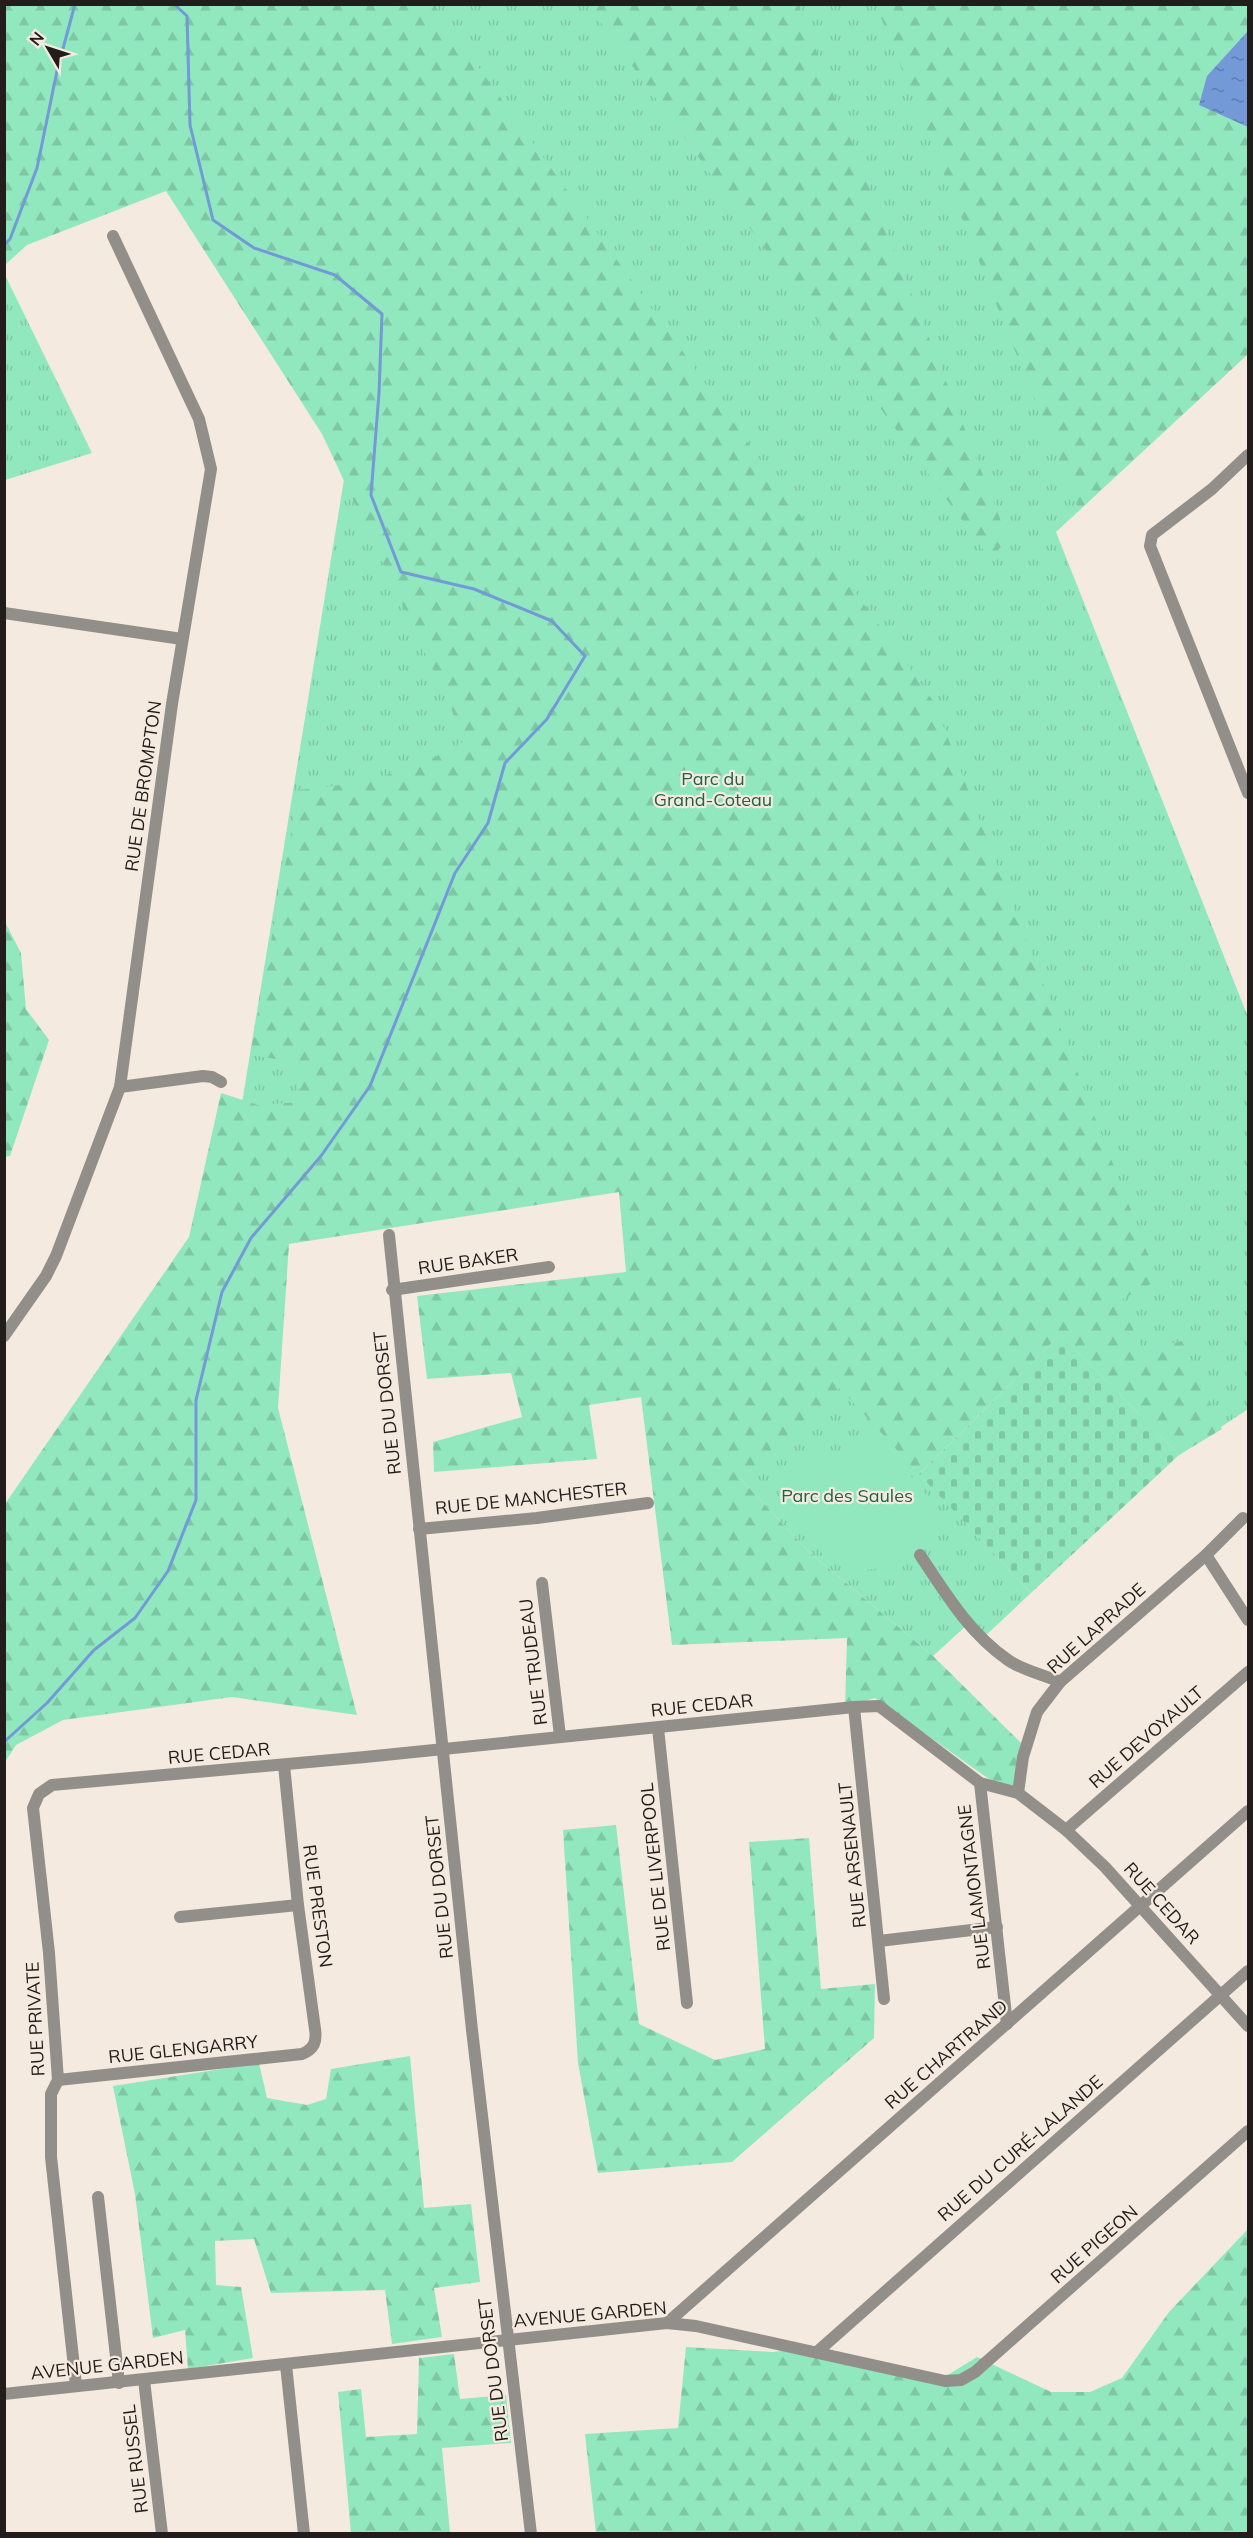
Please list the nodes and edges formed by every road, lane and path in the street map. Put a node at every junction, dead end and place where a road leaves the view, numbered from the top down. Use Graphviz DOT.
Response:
graph roads {
  1 [pos="113,236"];
  2 [pos="1248,455"];
  3 [pos="4,613"];
  4 [pos="182,639"];
  5 [pos="1248,793"];
  6 [pos="221,1083"];
  7 [pos="120,1087"];
  8 [pos="388,1235"];
  9 [pos="549,1267"];
  10 [pos="393,1290"];
  11 [pos="4,1336"];
  12 [pos="648,1503"];
  13 [pos="1243,1518"];
  14 [pos="419,1529"];
  15 [pos="920,1555"];
  16 [pos="1206,1555"];
  17 [pos="542,1583"];
  18 [pos="1248,1620"];
  19 [pos="1248,1672"];
  20 [pos="1060,1682"];
  21 [pos="854,1707"];
  22 [pos="658,1728"];
  23 [pos="560,1736"];
  24 [pos="442,1748"];
  25 [pos="284,1765"];
  26 [pos="980,1783"];
  27 [pos="1017,1792"];
  28 [pos="39,1794"];
  29 [pos="1248,1811"];
  30 [pos="1066,1830"];
  31 [pos="298,1905"];
  32 [pos="1142,1907"];
  33 [pos="180,1917"];
  34 [pos="997,1927"];
  35 [pos="879,1941"];
  36 [pos="1248,1971"];
  37 [pos="1221,1995"];
  38 [pos="884,1999"];
  39 [pos="687,2003"];
  40 [pos="1007,2024"];
  41 [pos="1248,2026"];
  42 [pos="311,2050"];
  43 [pos="58,2080"];
  44 [pos="1248,2131"];
  45 [pos="98,2197"];
  46 [pos="667,2323"];
  47 [pos="507,2340"];
  48 [pos="817,2352"];
  49 [pos="286,2366"];
  50 [pos="144,2380"];
  51 [pos="961,2380"];
  52 [pos="118,2383"];
  53 [pos="76,2385"];
  54 [pos="4,2394"];
  55 [pos="162,2534"];
  56 [pos="304,2534"];
  57 [pos="531,2534"];
  1 -- 4 [label="street, RUE DE BROMPTON"];
  2 -- 5 [label="street"];
  3 -- 4 [label="street"];
  4 -- 7 [label="street, RUE DE BROMPTON"];
  6 -- 7 [label="street"];
  7 -- 11 [label="street, RUE DE BROMPTON"];
  8 -- 10 [label="street, RUE DU DORSET"];
  9 -- 10 [label="street, RUE BAKER"];
  10 -- 14 [label="street, RUE DU DORSET"];
  12 -- 14 [label="street, RUE DE MANCHESTER"];
  13 -- 16 [label="street, RUE LAPRADE"];
  14 -- 24 [label="street, RUE DU DORSET"];
  15 -- 20 [label="street"];
  16 -- 18 [label="street"];
  16 -- 20 [label="street, RUE LAPRADE"];
  17 -- 23 [label="street, RUE TRUDEAU"];
  19 -- 30 [label="street, RUE DEVOYAULT"];
  20 -- 27 [label="street, RUE LAPRADE"];
  21 -- 22 [label="street, RUE CEDAR"];
  21 -- 26 [label="street, RUE CEDAR"];
  21 -- 35 [label="street, RUE ARSENAULT"];
  22 -- 23 [label="street, RUE CEDAR"];
  22 -- 39 [label="street, RUE DE LIVERPOOL"];
  23 -- 24 [label="street, RUE CEDAR"];
  24 -- 25 [label="street, RUE CEDAR"];
  24 -- 47 [label="street, RUE DU DORSET"];
  25 -- 28 [label="street, RUE CEDAR"];
  25 -- 31 [label="street, RUE PRESTON"];
  26 -- 27 [label="street, RUE CEDAR"];
  26 -- 34 [label="street, RUE LAMONTAGNE"];
  27 -- 30 [label="street, RUE CEDAR"];
  28 -- 43 [label="street, RUE PRIVATE"];
  29 -- 32 [label="street, RUE CHARTRAND"];
  30 -- 32 [label="street, RUE CEDAR"];
  31 -- 33 [label="street"];
  31 -- 42 [label="street, RUE PRESTON"];
  32 -- 37 [label="street, RUE CEDAR"];
  32 -- 40 [label="street, RUE CHARTRAND"];
  34 -- 35 [label="street"];
  34 -- 40 [label="street, RUE LAMONTAGNE"];
  35 -- 38 [label="street, RUE ARSENAULT"];
  36 -- 37 [label="street, RUE DU CURÉ-LALANDE"];
  37 -- 41 [label="street, RUE CEDAR"];
  37 -- 48 [label="street, RUE DU CURÉ-LALANDE"];
  40 -- 46 [label="street, RUE CHARTRAND"];
  42 -- 43 [label="street, RUE GLENGARRY"];
  43 -- 53 [label="street, RUE PRIVATE"];
  44 -- 51 [label="street, RUE PIGEON"];
  45 -- 52 [label="street"];
  46 -- 47 [label="street, AVENUE GARDEN"];
  46 -- 48 [label="street, AVENUE GARDEN"];
  47 -- 49 [label="street, AVENUE GARDEN"];
  47 -- 57 [label="street, RUE DU DORSET"];
  48 -- 51 [label="street, AVENUE GARDEN"];
  49 -- 50 [label="street, AVENUE GARDEN"];
  49 -- 56 [label="street"];
  50 -- 52 [label="street, AVENUE GARDEN"];
  50 -- 55 [label="street, RUE RUSSEL"];
  52 -- 53 [label="street, AVENUE GARDEN"];
  53 -- 54 [label="street, AVENUE GARDEN"];
}
